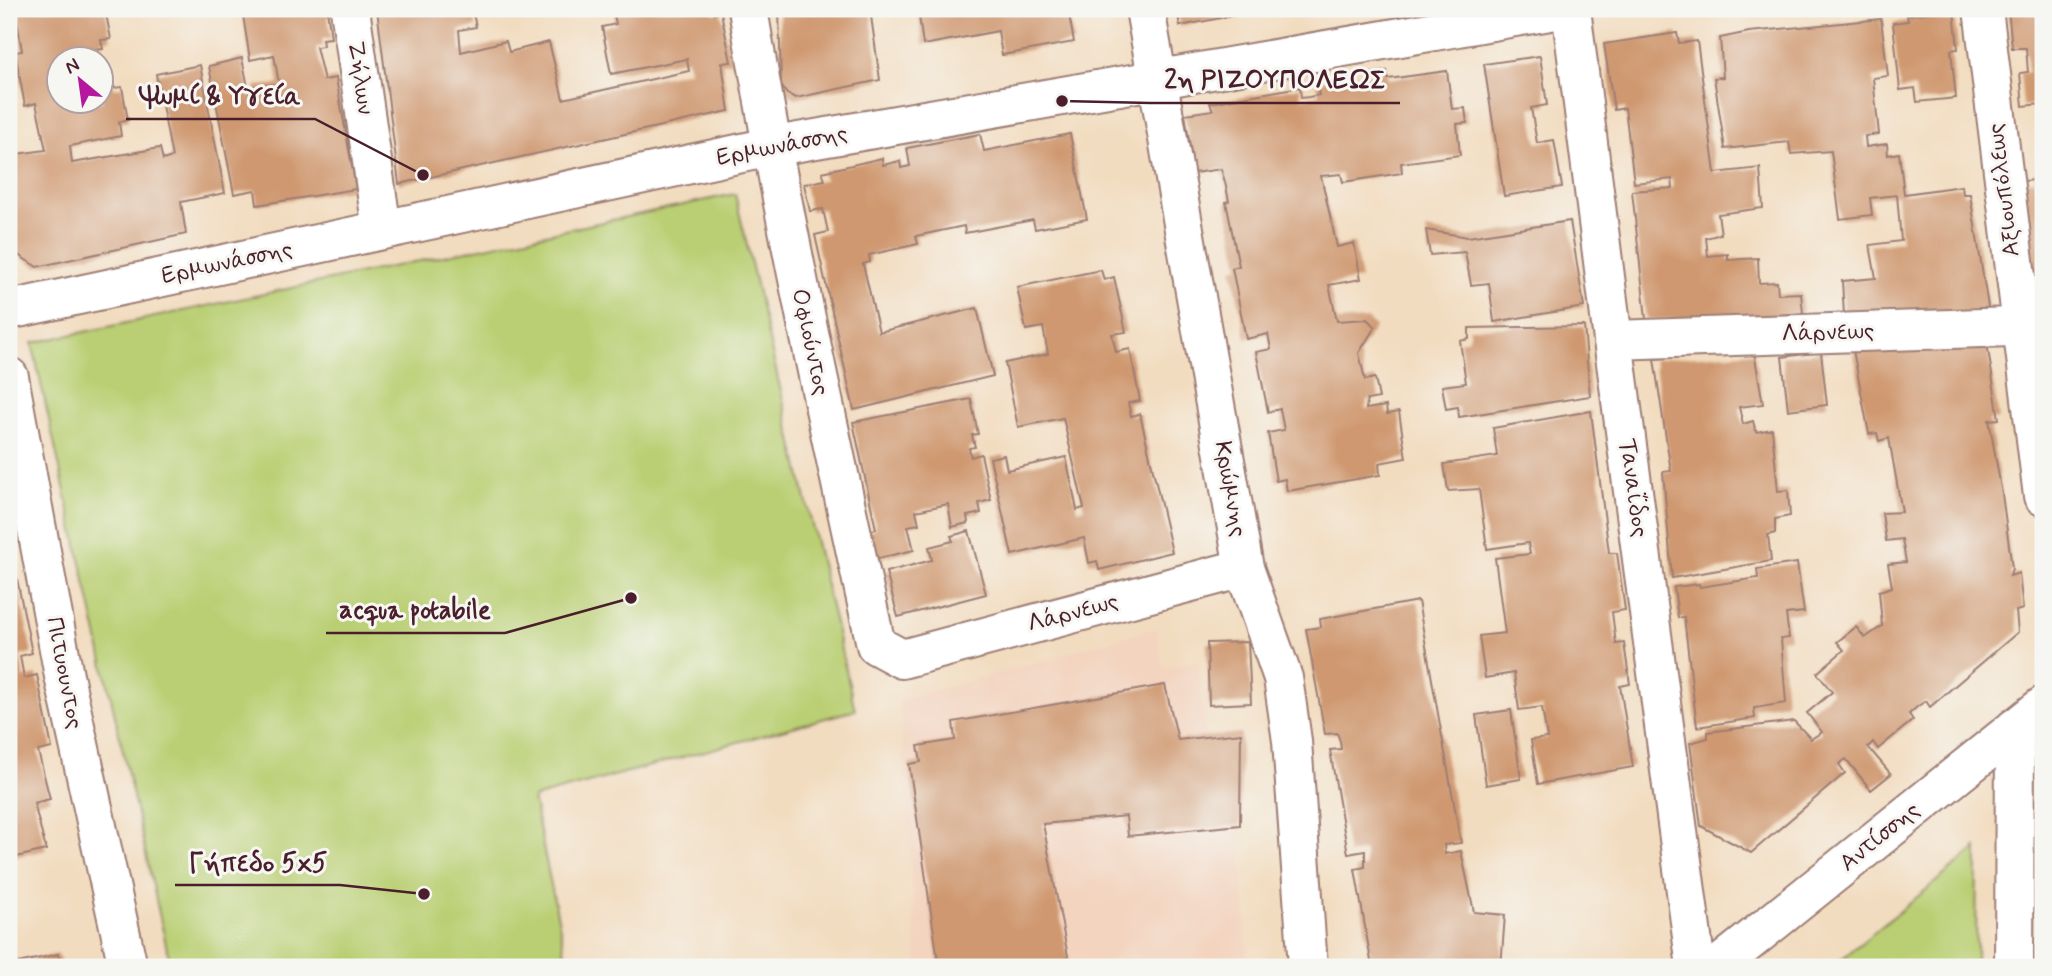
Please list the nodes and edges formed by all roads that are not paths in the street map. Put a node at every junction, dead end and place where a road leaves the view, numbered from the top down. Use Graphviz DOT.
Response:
graph roads {
  1 [pos="350,9"];
  2 [pos="748,9"];
  3 [pos="1145,9"];
  4 [pos="1561,9"];
  5 [pos="1572,9"];
  6 [pos="1983,9"];
  7 [pos="1158,79"];
  8 [pos="770,147"];
  9 [pos="382,230"];
  10 [pos="9,310"];
  11 [pos="2032,327"];
  12 [pos="1613,340"];
  13 [pos="9,377"];
  14 [pos="2043,496"];
  15 [pos="1244,568"];
  16 [pos="902,659"];
  17 [pos="2029,717"];
  18 [pos="128,967"];
  19 [pos="1308,967"];
  20 [pos="1696,967"];
  21 [pos="1717,967"];
  22 [pos="2014,967"];
  1 -- 9 [label="street, Ζήλων"];
  2 -- 8 [label="street, Οφιούντος"];
  3 -- 7 [label="street, Κρώμνης"];
  4 -- 7 [label="street, Ερμωνάσσης"];
  5 -- 12 [label="street, Ταναΐδος"];
  6 -- 11 [label="street, Αξιουπόλεως"];
  7 -- 8 [label="street, Ερμωνάσσης"];
  7 -- 15 [label="street, Κρώμνης"];
  8 -- 9 [label="street, Ερμωνάσσης"];
  8 -- 16 [label="street, Οφιούντος"];
  9 -- 10 [label="street, Ερμωνάσσης"];
  11 -- 12 [label="street, Λάρνεως"];
  11 -- 14 [label="street, Αξιουπόλεως"];
  12 -- 20 [label="street, Ταναΐδος"];
  13 -- 18 [label="street, Πιτυουντος"];
  15 -- 16 [label="street, Λάρνεως"];
  15 -- 19 [label="street, Κρώμνης"];
  17 -- 21 [label="street, Αντίσσης"];
  17 -- 22 [label="street"];
}
